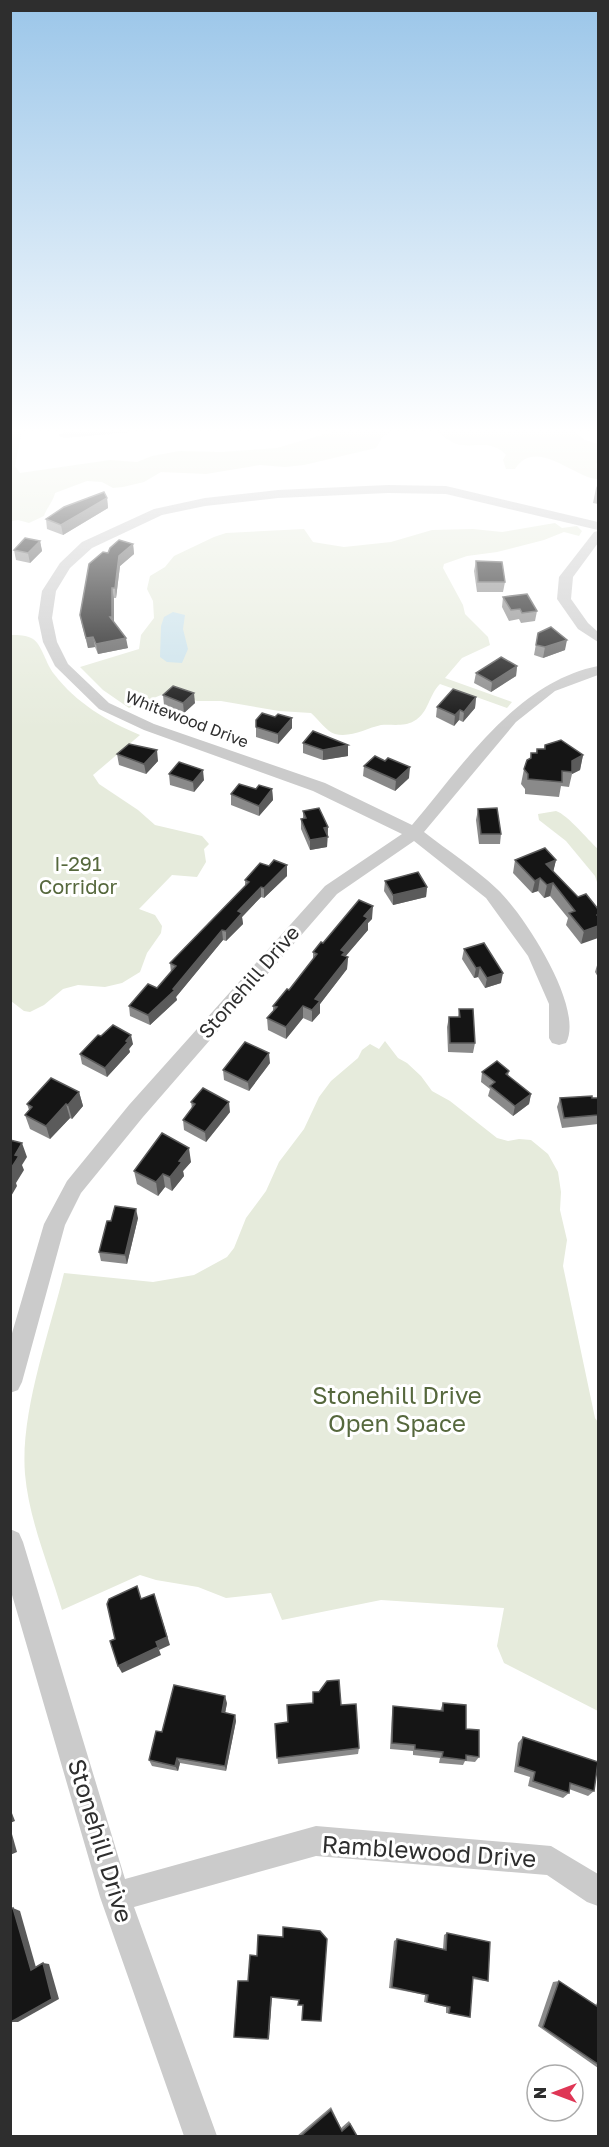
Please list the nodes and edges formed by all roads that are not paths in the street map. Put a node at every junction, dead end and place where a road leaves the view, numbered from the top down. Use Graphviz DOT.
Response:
graph roads {
  1 [pos="118,529"];
  2 [pos="598,535"];
  3 [pos="598,638"];
  4 [pos="598,670"];
  5 [pos="414,832"];
  6 [pos="559,1038"];
  7 [pos="10,1382"];
  8 [pos="10,1542"];
  9 [pos="598,1891"];
  10 [pos="115,1897"];
  11 [pos="200,2136"];
  1 -- 5 [label="street, Whitewood Drive"];
  2 -- 3 [label="street"];
  4 -- 5 [label="street, Stonehill Drive"];
  5 -- 6 [label="street, Whitewood Drive"];
  5 -- 7 [label="street, Stonehill Drive"];
  8 -- 10 [label="street, Stonehill Drive"];
  9 -- 10 [label="street, Ramblewood Drive"];
  10 -- 11 [label="street, Stonehill Drive"];
}
